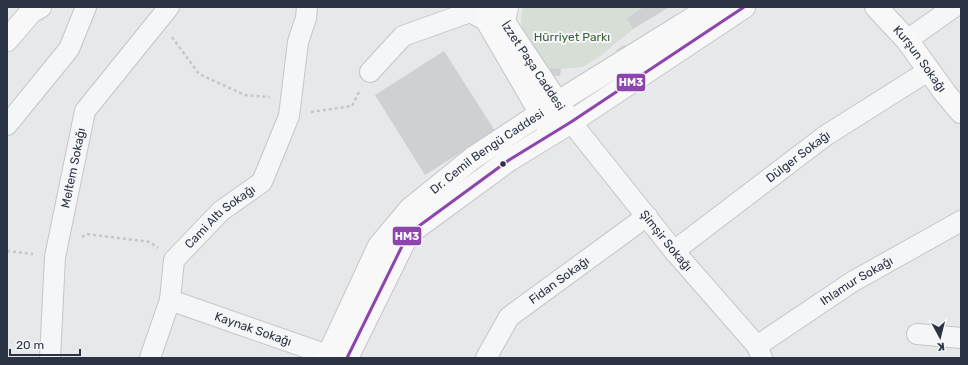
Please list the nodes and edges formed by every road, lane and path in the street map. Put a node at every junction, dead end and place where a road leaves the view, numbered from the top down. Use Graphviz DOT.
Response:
graph roads {
  1 [pos="86,7"];
  2 [pos="307,7"];
  3 [pos="711,7"];
  4 [pos="744,7"];
  5 [pos="876,7"];
  6 [pos="954,7"];
  7 [pos="33,9"];
  8 [pos="164,13"];
  9 [pos="497,14"];
  10 [pos="7,40"];
  11 [pos="907,40"];
  12 [pos="928,71"];
  13 [pos="370,72"];
  14 [pos="558,102"];
  15 [pos="291,108"];
  16 [pos="961,112"];
  17 [pos="540,114"];
  18 [pos="571,122"];
  19 [pos="7,125"];
  20 [pos="552,134"];
  21 [pos="647,216"];
  22 [pos="961,222"];
  23 [pos="7,251"];
  24 [pos="674,251"];
  25 [pos="55,257"];
  26 [pos="174,260"];
  27 [pos="170,300"];
  28 [pos="917,334"];
  29 [pos="961,338"];
  30 [pos="760,352"];
  31 [pos="335,357"];
  32 [pos="50,358"];
  33 [pos="150,358"];
  34 [pos="486,358"];
  1 -- 19 [label="street"];
  2 -- 15 [label="street, Cami Altı Sokağı"];
  3 -- 14 [label="street, Dr. Cemil Bengü Caddesi"];
  4 -- 18 [label="street, Dr. Cemil Bengü Caddesi"];
  5 -- 11 [label="street, Kurşun Sokağı"];
  6 -- 11 [label="street"];
  7 -- 10 [label="street"];
  8 -- 15 [label="path"];
  8 -- 25 [label="street, Meltem Sokağı"];
  9 -- 13 [label="street, İzzet Paşa Caddesi"];
  9 -- 14 [label="street, İzzet Paşa Caddesi"];
  9 -- 17 [label="street, İzzet Paşa Caddesi"];
  11 -- 12 [label="street, Kurşun Sokağı"];
  12 -- 16 [label="street, Kurşun Sokağı"];
  12 -- 24 [label="street, Dülger Sokağı"];
  13 -- 15 [label="path"];
  14 -- 17 [label="street, Dr. Cemil Bengü Caddesi"];
  14 -- 18 [label="street, İzzet Paşa Caddesi"];
  15 -- 26 [label="street, Cami Altı Sokağı"];
  17 -- 20 [label="street, İzzet Paşa Caddesi"];
  17 -- 31 [label="street, Dr. Cemil Bengü Caddesi"];
  18 -- 20 [label="street, Dr. Cemil Bengü Caddesi"];
  18 -- 21 [label="street, Şimşir Sokağı"];
  20 -- 31 [label="street, Dr. Cemil Bengü Caddesi"];
  21 -- 24 [label="street, Şimşir Sokağı"];
  21 -- 34 [label="street, Fidan Sokağı"];
  22 -- 30 [label="street, Ihlamur Sokağı"];
  23 -- 25 [label="path"];
  24 -- 30 [label="street, Şimşir Sokağı"];
  25 -- 26 [label="path"];
  25 -- 32 [label="street, Meltem Sokağı"];
  26 -- 27 [label="street, Cami Altı Sokağı"];
  27 -- 31 [label="street, Kaynak Sokağı"];
  27 -- 33 [label="street, Cami Altı Sokağı"];
  28 -- 29 [label="street"];
}
